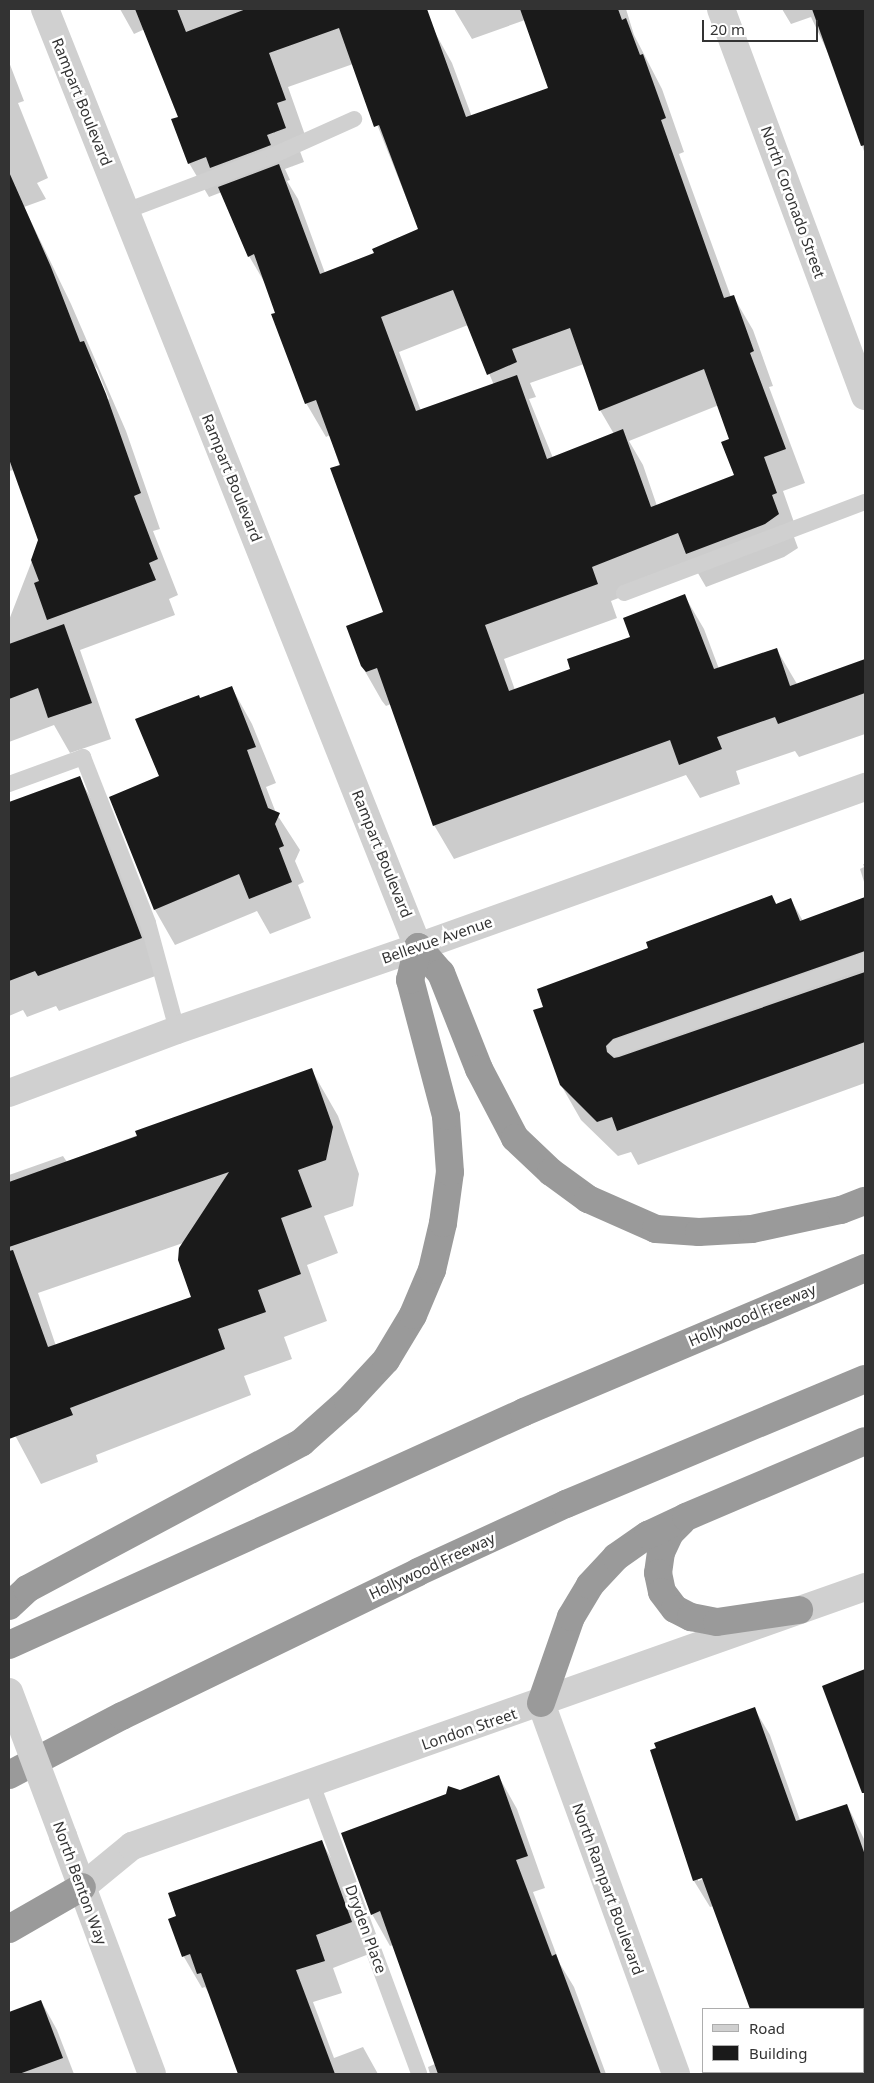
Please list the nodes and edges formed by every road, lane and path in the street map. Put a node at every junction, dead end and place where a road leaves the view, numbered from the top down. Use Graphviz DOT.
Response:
graph roads {
  1 [pos="45,9"];
  2 [pos="721,9"];
  3 [pos="354,119"];
  4 [pos="126,211"];
  5 [pos="865,396"];
  6 [pos="865,502"];
  7 [pos="624,592"];
  8 [pos="9,784"];
  9 [pos="865,787"];
  10 [pos="418,948"];
  11 [pos="865,962"];
  12 [pos="177,1030"];
  13 [pos="616,1048"];
  14 [pos="9,1092"];
  15 [pos="865,1201"];
  16 [pos="865,1268"];
  17 [pos="865,1379"];
  18 [pos="865,1441"];
  19 [pos="686,1517"];
  20 [pos="865,1587"];
  21 [pos="9,1606"];
  22 [pos="799,1610"];
  23 [pos="9,1645"];
  24 [pos="9,1692"];
  25 [pos="541,1703"];
  26 [pos="9,1775"];
  27 [pos="312,1784"];
  28 [pos="82,1887"];
  29 [pos="9,1929"];
  30 [pos="152,2074"];
  31 [pos="419,2074"];
  32 [pos="676,2074"];
  1 -- 4 [label="street, Rampart Boulevard"];
  2 -- 5 [label="street, North Coronado Street"];
  3 -- 4 [label="lane"];
  4 -- 10 [label="street, Rampart Boulevard"];
  6 -- 7 [label="lane"];
  8 -- 12 [label="lane"];
  9 -- 10 [label="street, Bellevue Avenue"];
  10 -- 12 [label="street, Bellevue Avenue"];
  10 -- 15 [label="highway"];
  10 -- 21 [label="highway"];
  11 -- 13 [label="lane"];
  12 -- 14 [label="street, Bellevue Avenue"];
  16 -- 23 [label="highway, Hollywood Freeway"];
  17 -- 26 [label="highway, Hollywood Freeway"];
  18 -- 19 [label="highway"];
  19 -- 22 [label="highway"];
  19 -- 25 [label="highway"];
  20 -- 22 [label="street, London Street"];
  22 -- 25 [label="street, London Street"];
  24 -- 28 [label="street, North Benton Way, bridge"];
  25 -- 27 [label="street, London Street"];
  25 -- 32 [label="street, North Rampart Boulevard"];
  27 -- 28 [label="street, London Street"];
  27 -- 31 [label="lane, Dryden Place"];
  28 -- 29 [label="highway"];
  28 -- 30 [label="street, North Benton Way"];
}
